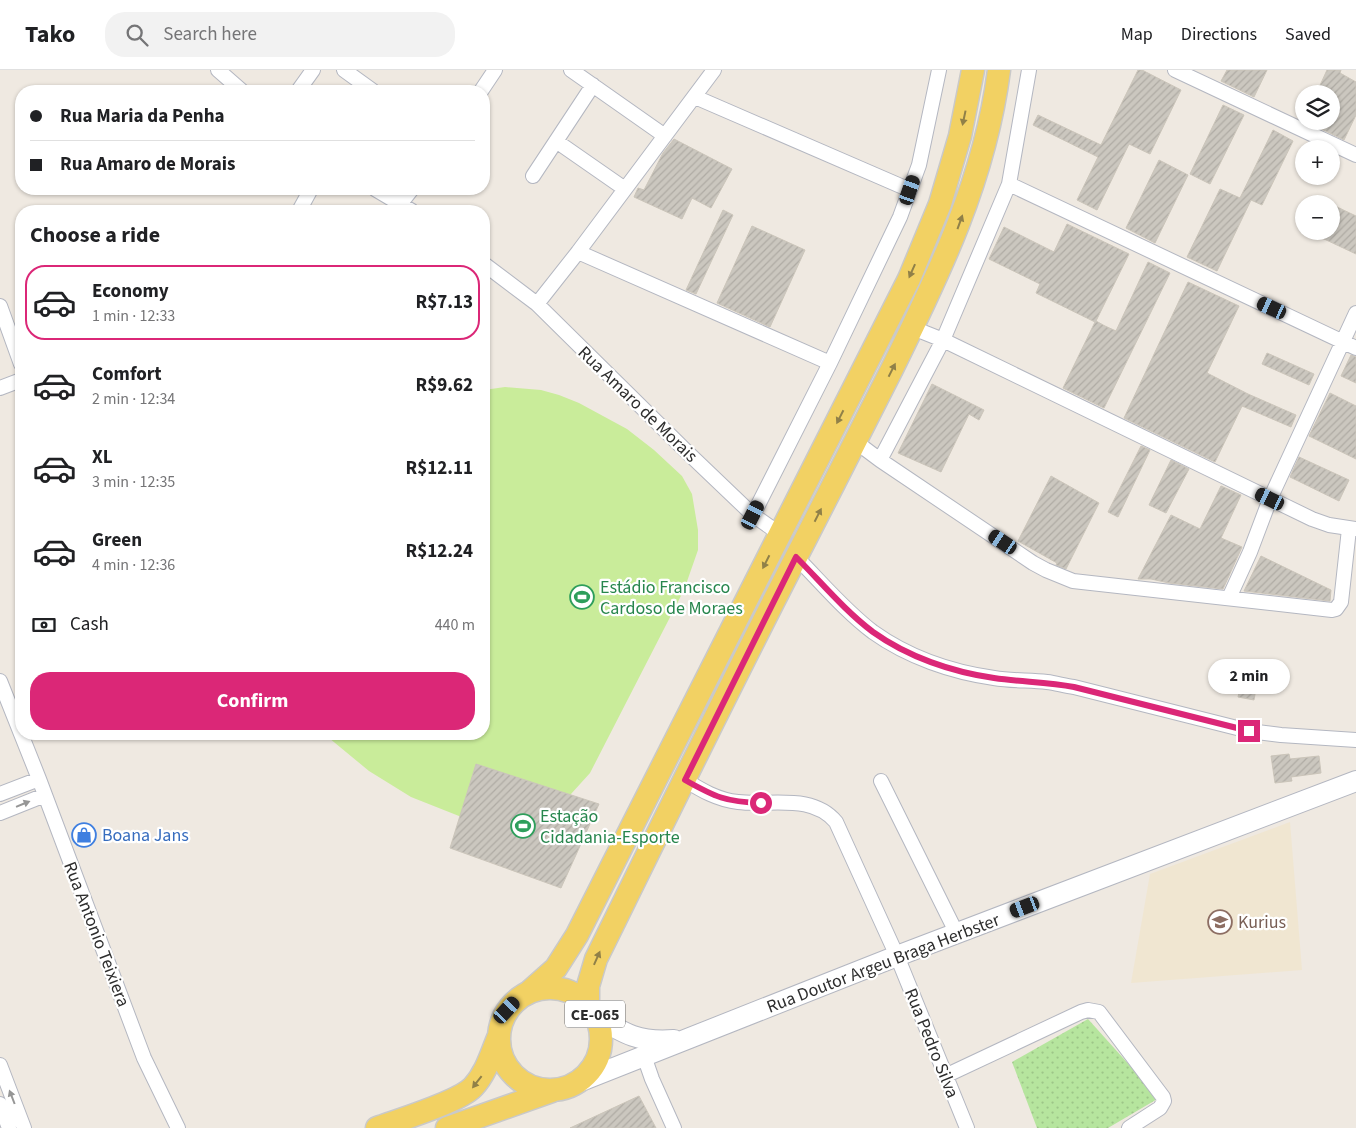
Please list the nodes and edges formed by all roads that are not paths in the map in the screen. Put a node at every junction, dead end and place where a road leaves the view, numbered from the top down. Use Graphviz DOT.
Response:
graph roads {
  1 [pos="218,70"];
  2 [pos="312,70"];
  3 [pos="344,70"];
  4 [pos="571,70"];
  5 [pos="714,70"];
  6 [pos="939,70"];
  7 [pos="973,70"];
  8 [pos="999,70"];
  9 [pos="1029,70"];
  10 [pos="1174,70"];
  11 [pos="491,71"];
  12 [pos="235,85"];
  13 [pos="302,85"];
  14 [pos="365,85"];
  15 [pos="483,85"];
  16 [pos="593,85"];
  17 [pos="695,97"];
  18 [pos="666,136"];
  19 [pos="556,142"];
  20 [pos="1356,154"];
  21 [pos="533,176"];
  22 [pos="1009,184"];
  23 [pos="625,189"];
  24 [pos="910,190"];
  25 [pos="385,195"];
  26 [pos="403,205"];
  27 [pos="578,252"];
  28 [pos="490,268"];
  29 [pos="498,274"];
  30 [pos="490,276"];
  31 [pos="537,304"];
  32 [pos="0,306"];
  33 [pos="1356,313"];
  34 [pos="913,328"];
  35 [pos="943,340"];
  36 [pos="1342,341"];
  37 [pos="15,347"];
  38 [pos="1356,348"];
  39 [pos="830,363"];
  40 [pos="15,382"];
  41 [pos="0,388"];
  42 [pos="856,442"];
  43 [pos="880,460"];
  44 [pos="1270,499"];
  45 [pos="753,515"];
  46 [pos="1353,529"];
  47 [pos="780,534"];
  48 [pos="796,557"];
  49 [pos="1229,598"];
  50 [pos="0,681"];
  51 [pos="15,718"];
  52 [pos="24,740"];
  53 [pos="1356,740"];
  54 [pos="39,778"];
  55 [pos="685,780"];
  56 [pos="881,781"];
  57 [pos="1356,781"];
  58 [pos="0,794"];
  59 [pos="45,795"];
  60 [pos="0,813"];
  61 [pos="957,934"];
  62 [pos="897,956"];
  63 [pos="529,992"];
  64 [pos="592,1011"];
  65 [pos="498,1038"];
  66 [pos="691,1039"];
  67 [pos="644,1056"];
  68 [pos="0,1065"];
  69 [pos="945,1076"];
  70 [pos="581,1081"];
  71 [pos="553,1091"];
  72 [pos="0,1104"];
  73 [pos="9,1128"];
  74 [pos="24,1128"];
  75 [pos="178,1128"];
  76 [pos="377,1128"];
  77 [pos="447,1128"];
  78 [pos="674,1128"];
  79 [pos="967,1128"];
  80 [pos="1129,1128"];
  1 -- 12 [label="street"];
  2 -- 13 [label="street"];
  3 -- 14 [label="street"];
  4 -- 16 [label="street"];
  5 -- 17 [label="street"];
  6 -- 24 [label="street"];
  7 -- 47 [label="main road, one-way"];
  34 -- 8 [label="main road, CE-065, one-way"];
  9 -- 22 [label="street"];
  10 -- 20 [label="street"];
  11 -- 15 [label="street"];
  16 -- 18 [label="street"];
  16 -- 19 [label="street"];
  17 -- 18 [label="street"];
  17 -- 24 [label="street"];
  18 -- 23 [label="street"];
  19 -- 21 [label="street"];
  19 -- 23 [label="street"];
  22 -- 35 [label="street"];
  22 -- 36 [label="street"];
  23 -- 27 [label="street"];
  24 -- 39 [label="street"];
  25 -- 26 [label="street"];
  27 -- 31 [label="street"];
  27 -- 39 [label="street"];
  28 -- 29 [label="street, Rua Amaro de Morais"];
  29 -- 30 [label="street"];
  29 -- 31 [label="street, Rua Amaro de Morais"];
  31 -- 45 [label="street, Rua Amaro de Morais"];
  32 -- 37 [label="street"];
  33 -- 36 [label="street"];
  34 -- 35 [label="street"];
  42 -- 34 [label="main road, CE-065, one-way"];
  35 -- 43 [label="street"];
  35 -- 44 [label="street"];
  36 -- 38 [label="street"];
  36 -- 44 [label="street"];
  39 -- 45 [label="street"];
  40 -- 41 [label="street"];
  42 -- 43 [label="street"];
  48 -- 42 [label="main road, CE-065, one-way"];
  43 -- 49 [label="street"];
  44 -- 46 [label="street"];
  44 -- 49 [label="street"];
  45 -- 47 [label="street, Rua Amaro de Morais"];
  46 -- 49 [label="street"];
  47 -- 63 [label="main road, one-way"];
  48 -- 53 [label="street"];
  48 -- 55 [label="main road, CE-065"];
  50 -- 51 [label="street, Rua Antonio Teixiera"];
  52 -- 54 [label="street, Rua Antonio Teixiera"];
  54 -- 58 [label="street"];
  54 -- 59 [label="street, Rua Antonio Teixiera"];
  55 -- 62 [label="street, Rua Pedro Silva"];
  64 -- 55 [label="main road, CE-065, one-way"];
  56 -- 61 [label="street"];
  57 -- 61 [label="street, Rua Doutor Argeu Braga Herbster"];
  60 -- 59 [label="street, one-way"];
  59 -- 75 [label="street, Rua Antonio Teixiera"];
  61 -- 62 [label="street, Rua Doutor Argeu Braga Herbster"];
  62 -- 66 [label="street, Rua Doutor Argeu Braga Herbster"];
  62 -- 69 [label="street, Rua Pedro Silva"];
  63 -- 64 [label="main road, CE-065"];
  63 -- 65 [label="main road"];
  64 -- 66 [label="street, Rua Doutor Argeu Braga Herbster"];
  64 -- 70 [label="main road, CE-065"];
  65 -- 71 [label="main road"];
  65 -- 76 [label="main road, one-way"];
  66 -- 67 [label="street, Rua Doutor Argeu Braga Herbster"];
  67 -- 70 [label="street, Rua Doutor Argeu Braga Herbster"];
  67 -- 78 [label="street"];
  74 -- 68 [label="street, one-way"];
  69 -- 79 [label="street, Rua Pedro Silva"];
  69 -- 80 [label="street"];
  70 -- 71 [label="main road, CE-065"];
  71 -- 77 [label="main road, CE-065"];
  72 -- 73 [label="street"];
}
